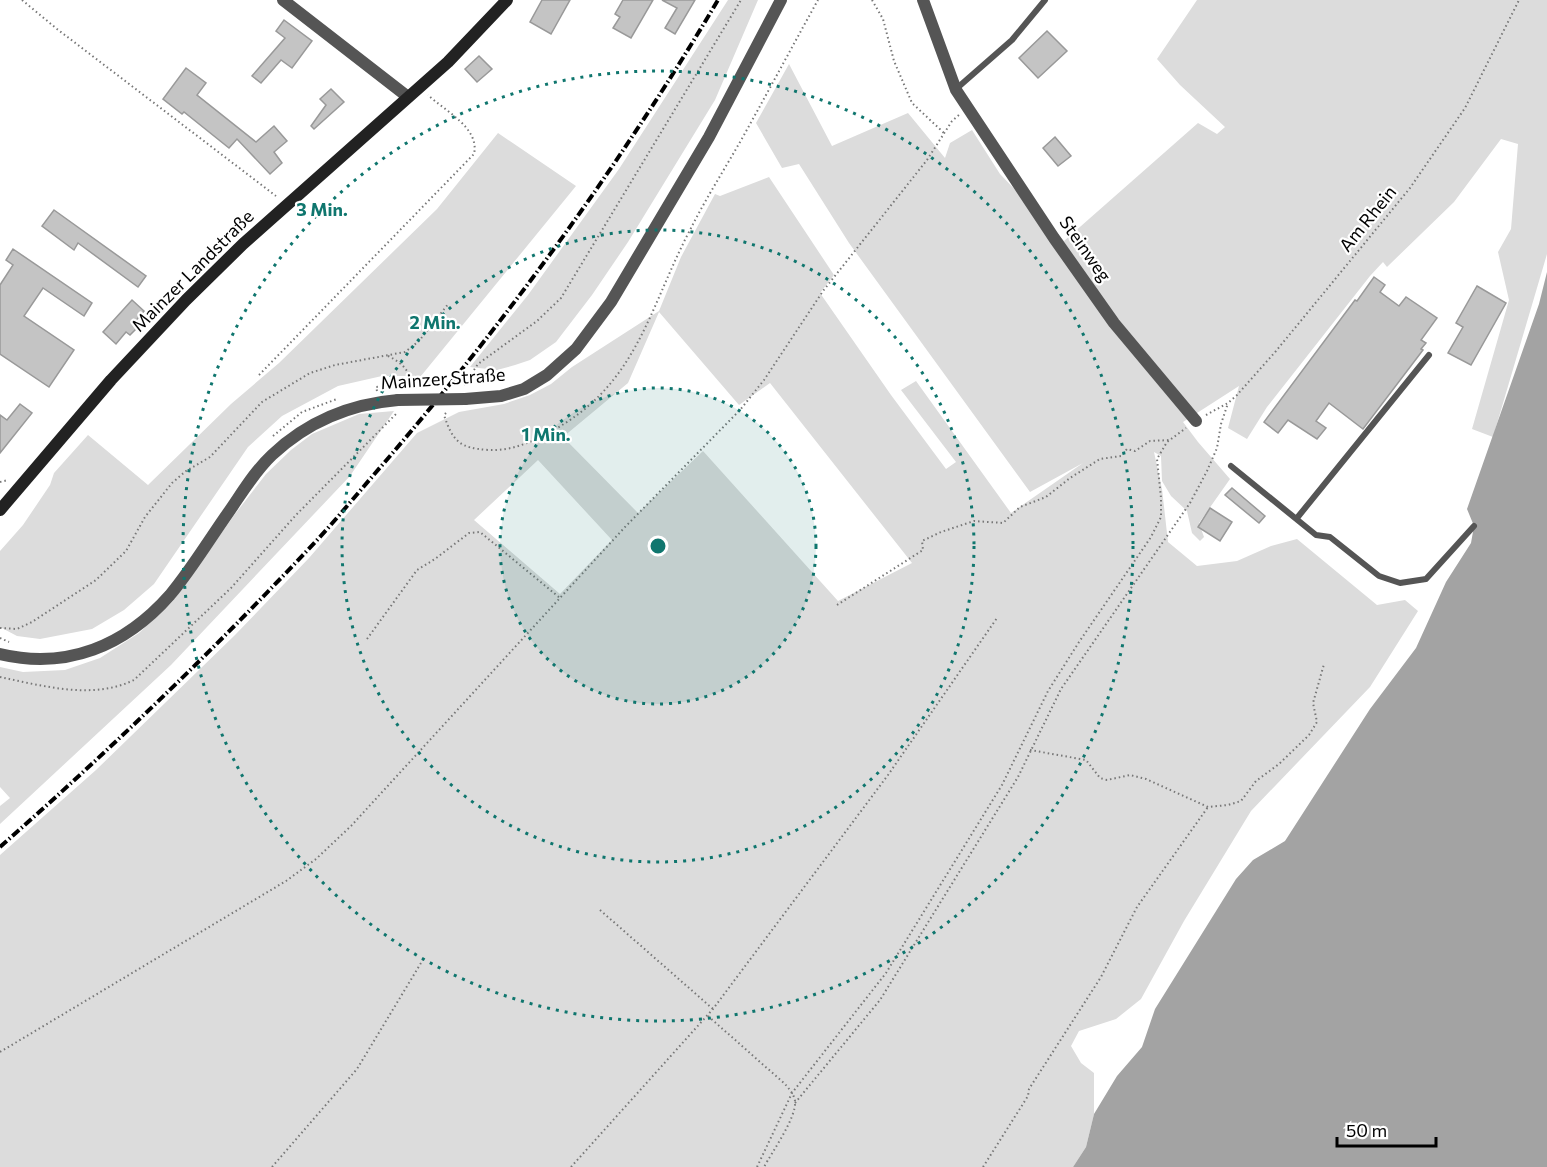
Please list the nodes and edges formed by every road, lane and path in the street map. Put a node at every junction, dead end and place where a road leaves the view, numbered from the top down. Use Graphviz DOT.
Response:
graph roads {
  1 [pos="22,0"];
  2 [pos="283,0"];
  3 [pos="507,0"];
  4 [pos="741,0"];
  5 [pos="781,0"];
  6 [pos="818,0"];
  7 [pos="872,0"];
  8 [pos="923,0"];
  9 [pos="1045,0"];
  10 [pos="1519,0"];
  11 [pos="420,87"];
  12 [pos="956,90"];
  13 [pos="408,97"];
  14 [pos="968,108"];
  15 [pos="944,133"];
  16 [pos="276,196"];
  17 [pos="449,303"];
  18 [pos="1429,355"];
  19 [pos="388,356"];
  20 [pos="259,375"];
  21 [pos="411,384"];
  22 [pos="376,387"];
  23 [pos="377,391"];
  24 [pos="463,394"];
  25 [pos="400,397"];
  26 [pos="338,399"];
  27 [pos="1228,403"];
  28 [pos="450,406"];
  29 [pos="1196,421"];
  30 [pos="270,438"];
  31 [pos="1170,440"];
  32 [pos="1231,466"];
  33 [pos="0,510"];
  34 [pos="1297,518"];
  35 [pos="1474,526"];
  36 [pos="560,598"];
  37 [pos="837,605"];
  38 [pos="997,618"];
  39 [pos="0,628"];
  40 [pos="0,638"];
  41 [pos="367,639"];
  42 [pos="10,642"];
  43 [pos="0,654"];
  44 [pos="1324,664"];
  45 [pos="0,677"];
  46 [pos="1030,750"];
  47 [pos="1208,807"];
  48 [pos="600,910"];
  49 [pos="424,958"];
  50 [pos="713,1009"];
  51 [pos="708,1016"];
  52 [pos="0,1052"];
  53 [pos="792,1093"];
  54 [pos="795,1103"];
  55 [pos="272,1167"];
  56 [pos="571,1167"];
  57 [pos="757,1167"];
  58 [pos="764,1167"];
  59 [pos="983,1167"];
  1 -- 16 [label="path"];
  2 -- 13 [label="street"];
  3 -- 11 [label="main road, Mainzer Landstraße"];
  4 -- 24 [label="path"];
  5 -- 24 [label="street, Mainzer Straße"];
  6 -- 28 [label="path"];
  7 -- 15 [label="path"];
  8 -- 12 [label="street, Steinweg"];
  9 -- 12 [label="lane"];
  10 -- 27 [label="path, Am Rhein"];
  11 -- 13 [label="main road, Mainzer Landstraße"];
  11 -- 20 [label="path"];
  12 -- 14 [label="street, Steinweg"];
  13 -- 33 [label="main road, Mainzer Landstraße"];
  14 -- 15 [label="path"];
  14 -- 29 [label="street, Steinweg"];
  15 -- 36 [label="path"];
  17 -- 19 [label="path"];
  18 -- 34 [label="lane"];
  19 -- 21 [label="path"];
  19 -- 39 [label="path"];
  21 -- 22 [label="path"];
  21 -- 25 [label="path"];
  23 -- 25 [label="path"];
  24 -- 25 [label="street, Mainzer Straße, bridge"];
  25 -- 43 [label="street, Mainzer Straße"];
  25 -- 45 [label="path"];
  26 -- 30 [label="path"];
  27 -- 29 [label="path, Am Rhein"];
  27 -- 46 [label="path"];
  29 -- 31 [label="path, Am Rhein"];
  31 -- 37 [label="path"];
  31 -- 53 [label="path"];
  32 -- 34 [label="lane"];
  34 -- 35 [label="lane"];
  36 -- 41 [label="path"];
  36 -- 52 [label="path"];
  38 -- 50 [label="path"];
  40 -- 42 [label="path"];
  44 -- 47 [label="path"];
  46 -- 47 [label="path"];
  46 -- 54 [label="path"];
  47 -- 59 [label="path"];
  48 -- 50 [label="path"];
  49 -- 55 [label="path"];
  50 -- 51 [label="path"];
  51 -- 53 [label="path"];
  51 -- 56 [label="path"];
  53 -- 54 [label="path"];
  53 -- 57 [label="path"];
  54 -- 58 [label="path"];
}
